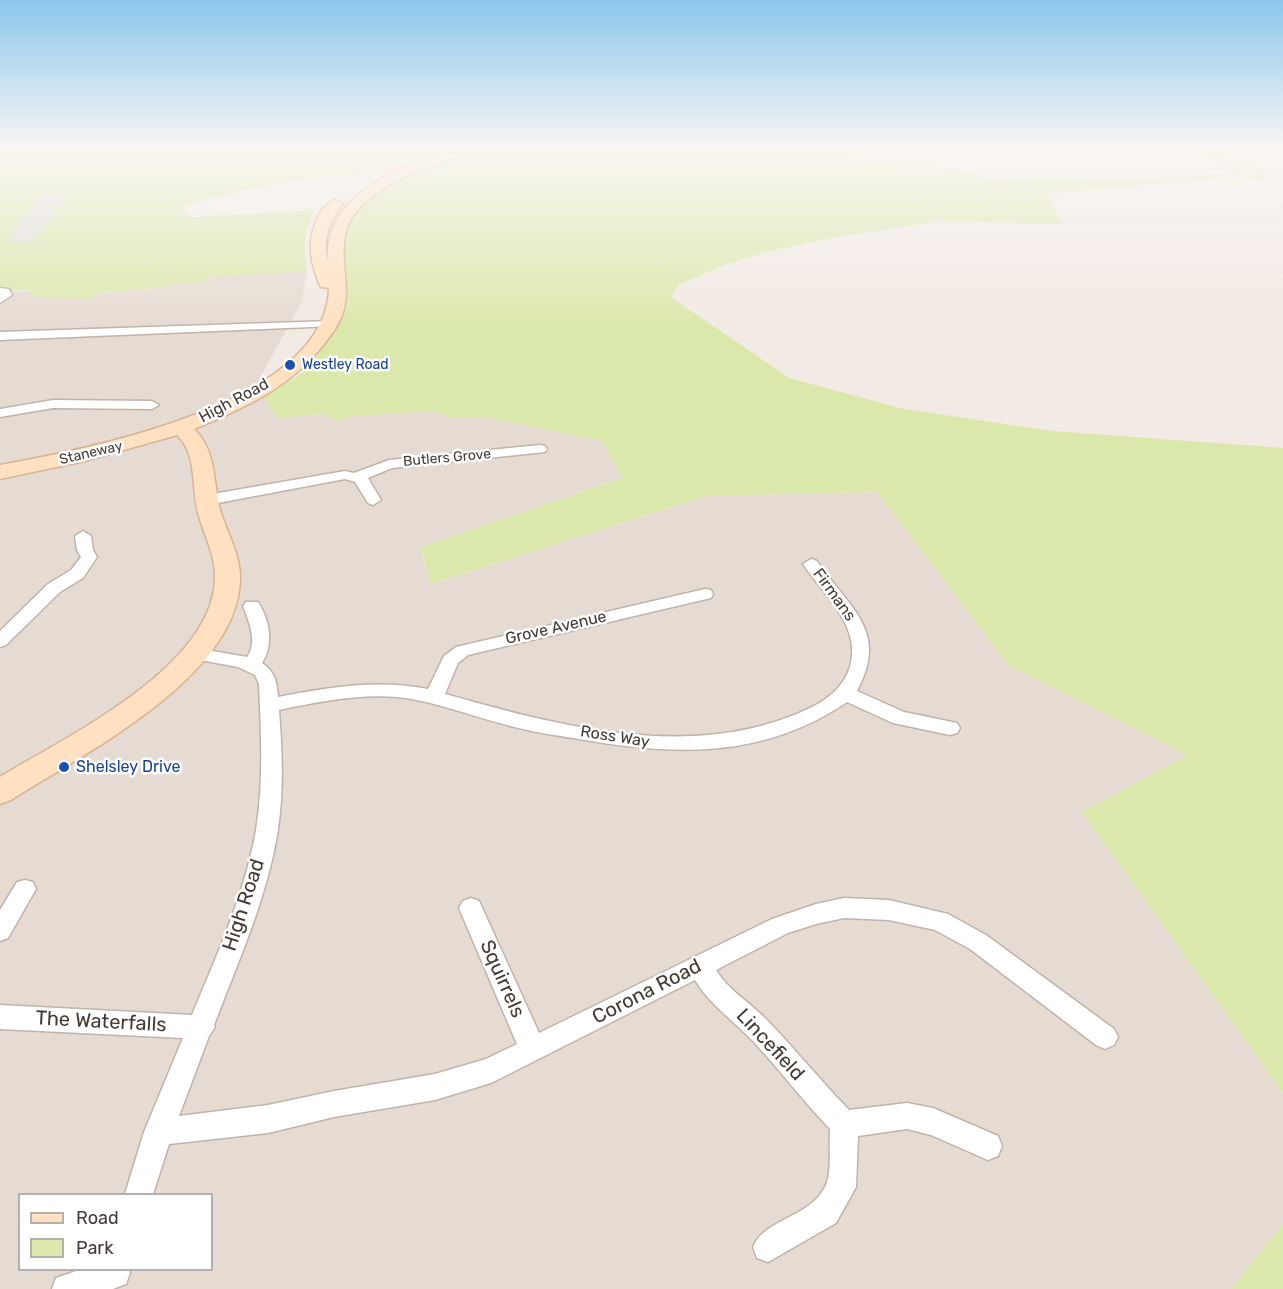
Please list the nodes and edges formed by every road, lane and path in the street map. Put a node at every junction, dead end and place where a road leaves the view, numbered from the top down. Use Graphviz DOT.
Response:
graph roads {
  1 [pos="352,208"];
  2 [pos="0,291"];
  3 [pos="0,300"];
  4 [pos="331,324"];
  5 [pos="0,336"];
  6 [pos="152,405"];
  7 [pos="0,413"];
  8 [pos="181,428"];
  9 [pos="540,449"];
  10 [pos="0,472"];
  11 [pos="357,477"];
  12 [pos="207,500"];
  13 [pos="373,500"];
  14 [pos="83,536"];
  15 [pos="811,564"];
  16 [pos="705,594"];
  17 [pos="252,606"];
  18 [pos="0,641"];
  19 [pos="195,654"];
  20 [pos="250,665"];
  21 [pos="846,694"];
  22 [pos="434,697"];
  23 [pos="269,705"];
  24 [pos="950,728"];
  25 [pos="0,792"];
  26 [pos="25,889"];
  27 [pos="471,908"];
  28 [pos="0,932"];
  29 [pos="699,965"];
  30 [pos="0,1017"];
  31 [pos="202,1026"];
  32 [pos="1105,1037"];
  33 [pos="533,1050"];
  34 [pos="844,1124"];
  35 [pos="158,1132"];
  36 [pos="988,1146"];
  37 [pos="139,1193"];
  38 [pos="768,1247"];
  39 [pos="113,1277"];
  40 [pos="67,1289"];
  1 -- 4 [label="main road, High Road"];
  2 -- 3 [label="street"];
  4 -- 5 [label="street"];
  4 -- 8 [label="main road, High Road"];
  6 -- 7 [label="street"];
  8 -- 10 [label="main road, Staneway"];
  8 -- 12 [label="main road, High Road"];
  9 -- 11 [label="street, Butlers Grove"];
  11 -- 12 [label="street, Butlers Grove"];
  11 -- 13 [label="street"];
  12 -- 19 [label="main road, High Road"];
  14 -- 18 [label="street"];
  15 -- 21 [label="street, Firmans"];
  16 -- 22 [label="street, Grove Avenue"];
  17 -- 20 [label="street"];
  19 -- 20 [label="street"];
  19 -- 25 [label="main road, High Road"];
  20 -- 23 [label="street, High Road"];
  21 -- 22 [label="street, Ross Way"];
  21 -- 24 [label="street"];
  22 -- 23 [label="street, Ross Way"];
  23 -- 31 [label="street, High Road"];
  26 -- 28 [label="street"];
  27 -- 33 [label="street, Squirrels"];
  29 -- 32 [label="street, Corona Road"];
  29 -- 33 [label="street, Corona Road"];
  29 -- 34 [label="street, Lincefield"];
  30 -- 31 [label="street, The Waterfalls"];
  31 -- 35 [label="street, High Road"];
  33 -- 35 [label="street, Corona Road"];
  34 -- 36 [label="street"];
  34 -- 38 [label="street"];
  35 -- 37 [label="street, High Road"];
  39 -- 40 [label="street"];
}
